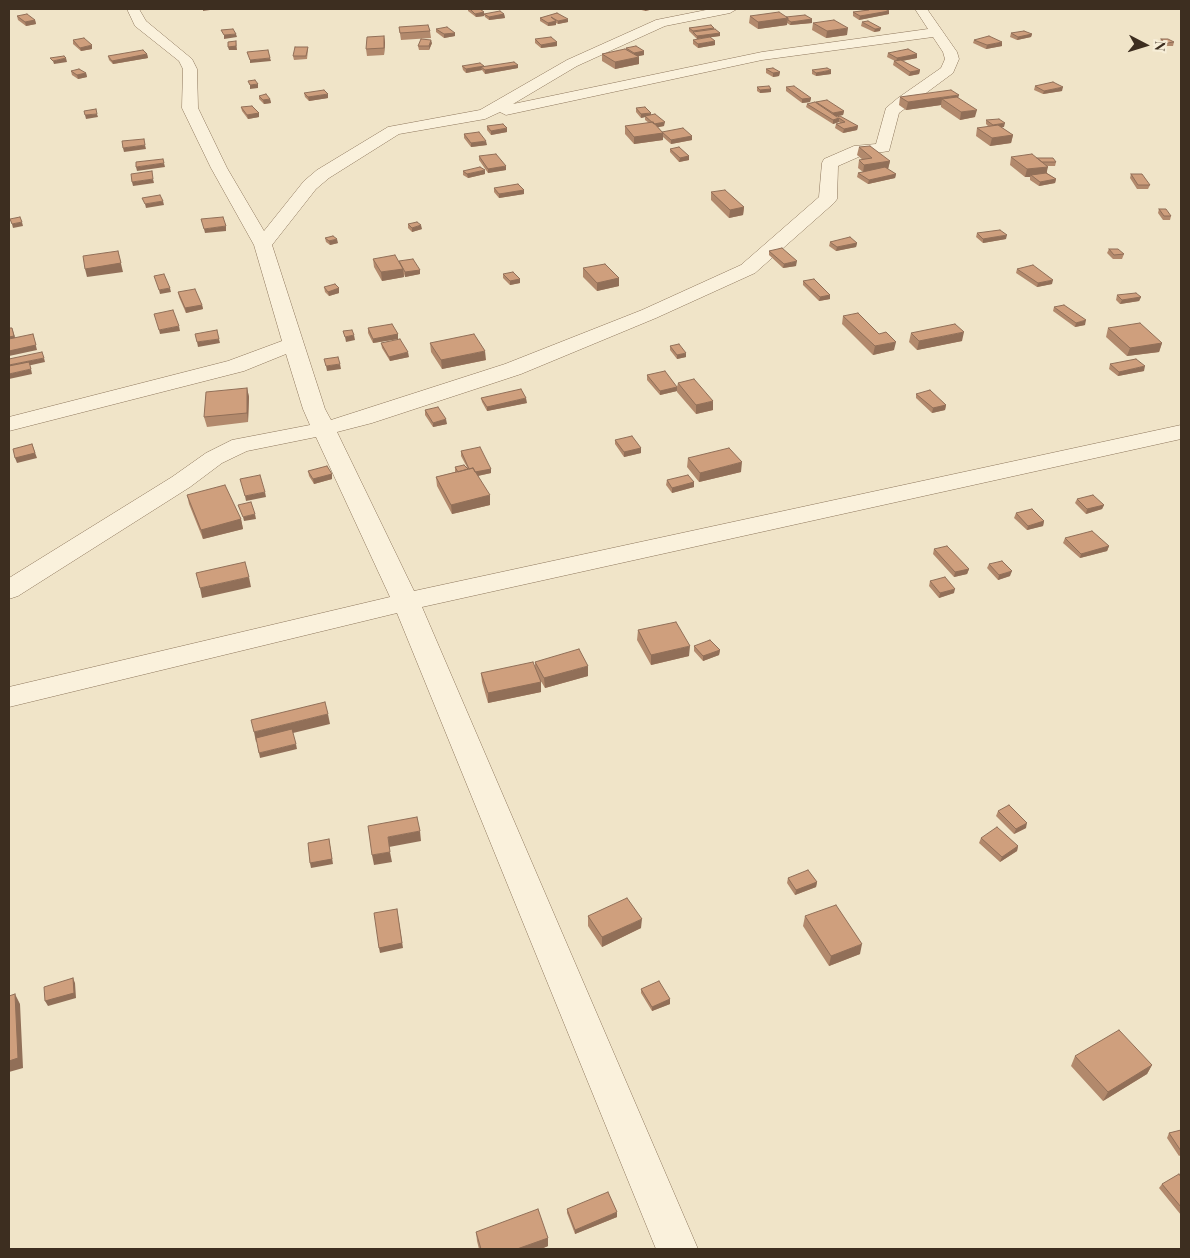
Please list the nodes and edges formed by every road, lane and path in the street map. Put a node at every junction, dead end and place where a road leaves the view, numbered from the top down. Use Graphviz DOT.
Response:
graph roads {
  1 [pos="133,9"];
  2 [pos="730,9"];
  3 [pos="921,9"];
  4 [pos="703,11"];
  5 [pos="937,32"];
  6 [pos="486,114"];
  7 [pos="263,245"];
  8 [pos="294,344"];
  9 [pos="9,424"];
  10 [pos="323,429"];
  11 [pos="1181,432"];
  12 [pos="9,590"];
  13 [pos="406,602"];
  14 [pos="9,696"];
  15 [pos="677,1249"];
  1 -- 7 [label="street"];
  2 -- 4 [label="street"];
  3 -- 5 [label="street"];
  4 -- 6 [label="street"];
  5 -- 6 [label="street"];
  5 -- 10 [label="street"];
  6 -- 7 [label="street"];
  7 -- 8 [label="street"];
  8 -- 9 [label="street"];
  8 -- 10 [label="street"];
  10 -- 12 [label="street"];
  10 -- 13 [label="street"];
  11 -- 13 [label="street"];
  13 -- 14 [label="street"];
  13 -- 15 [label="street"];
}
